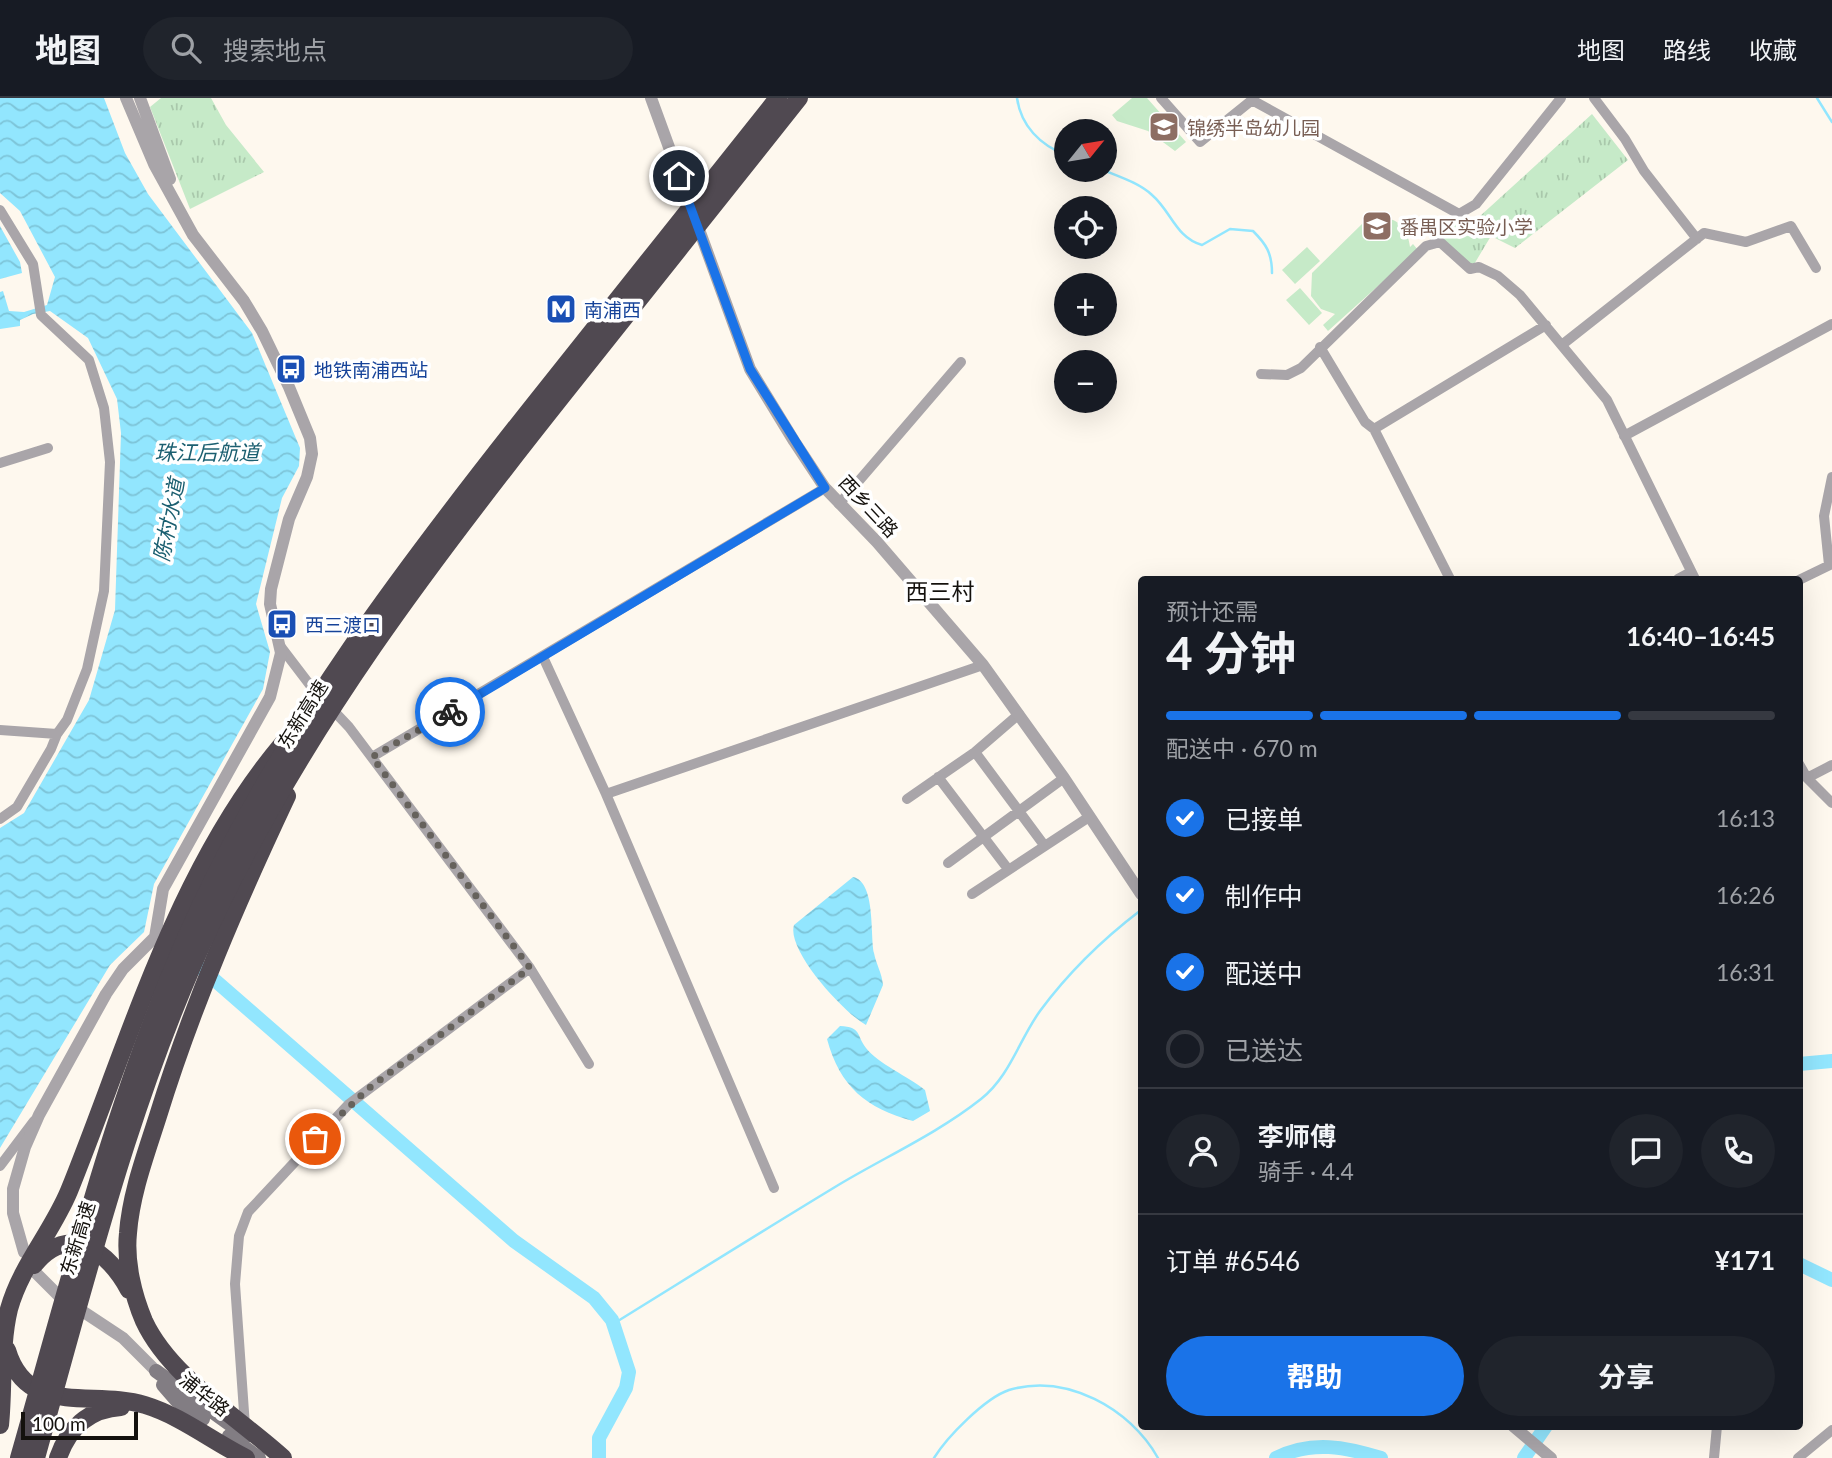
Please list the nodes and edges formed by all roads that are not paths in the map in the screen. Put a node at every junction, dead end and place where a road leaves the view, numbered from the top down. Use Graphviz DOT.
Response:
graph roads {
  1 [pos="126,98"];
  2 [pos="141,98"];
  3 [pos="651,98"];
  4 [pos="778,98"];
  5 [pos="799,98"];
  6 [pos="1161,98"];
  7 [pos="1561,98"];
  8 [pos="1594,98"];
  9 [pos="0,210"];
  10 [pos="193,235"];
  11 [pos="1697,239"];
  12 [pos="1816,268"];
  13 [pos="1832,324"];
  14 [pos="1546,325"];
  15 [pos="1563,344"];
  16 [pos="1320,347"];
  17 [pos="961,362"];
  18 [pos="1261,373"];
  19 [pos="1374,429"];
  20 [pos="1624,436"];
  21 [pos="48,448"];
  22 [pos="0,463"];
  23 [pos="1832,477"];
  24 [pos="825,488"];
  25 [pos="839,503"];
  26 [pos="1831,564"];
  27 [pos="1448,576"];
  28 [pos="1693,576"];
  29 [pos="1803,578"];
  30 [pos="280,646"];
  31 [pos="543,657"];
  32 [pos="983,665"];
  33 [pos="1020,714"];
  34 [pos="323,718"];
  35 [pos="298,726"];
  36 [pos="0,730"];
  37 [pos="57,733"];
  38 [pos="975,752"];
  39 [pos="372,757"];
  40 [pos="1832,765"];
  41 [pos="1803,771"];
  42 [pos="938,776"];
  43 [pos="1064,778"];
  44 [pos="1807,778"];
  45 [pos="606,794"];
  46 [pos="907,799"];
  47 [pos="1832,803"];
  48 [pos="1018,810"];
  49 [pos="1089,817"];
  50 [pos="0,819"];
  51 [pos="983,836"];
  52 [pos="1044,845"];
  53 [pos="948,863"];
  54 [pos="1009,869"];
  55 [pos="1138,889"];
  56 [pos="972,894"];
  57 [pos="530,968"];
  58 [pos="589,1064"];
  59 [pos="39,1115"];
  60 [pos="0,1166"];
  61 [pos="774,1188"];
  62 [pos="24,1252"];
  63 [pos="36,1273"];
  64 [pos="15,1292"];
  65 [pos="145,1321"];
  66 [pos="4,1336"];
  67 [pos="156,1371"];
  68 [pos="172,1417"];
  69 [pos="0,1425"];
  70 [pos="246,1430"];
  71 [pos="1517,1430"];
  72 [pos="1717,1430"];
  73 [pos="1832,1430"];
  74 [pos="254,1457"];
  75 [pos="1549,1457"];
  76 [pos="19,1458"];
  77 [pos="36,1458"];
  78 [pos="58,1458"];
  79 [pos="282,1458"];
  80 [pos="1714,1458"];
  81 [pos="1798,1458"];
  1 -- 10 [label="street"];
  2 -- 10 [label="street"];
  3 -- 24 [label="street, 西乡三路"];
  4 -- 35 [label="highway, 东新高速, bridge"];
  5 -- 34 [label="highway, 东新高速, bridge"];
  6 -- 7 [label="street"];
  8 -- 11 [label="street"];
  9 -- 37 [label="street"];
  10 -- 30 [label="street"];
  11 -- 12 [label="street"];
  11 -- 15 [label="street"];
  13 -- 20 [label="street"];
  14 -- 15 [label="street"];
  14 -- 16 [label="street"];
  14 -- 19 [label="street"];
  15 -- 20 [label="street"];
  16 -- 18 [label="street"];
  16 -- 19 [label="street"];
  17 -- 25 [label="street"];
  19 -- 27 [label="street"];
  20 -- 28 [label="street"];
  21 -- 22 [label="street"];
  23 -- 26 [label="street"];
  24 -- 25 [label="street, 西乡三路"];
  24 -- 31 [label="street"];
  25 -- 32 [label="street, 西乡三路"];
  26 -- 29 [label="street"];
  30 -- 39 [label="street"];
  30 -- 59 [label="street"];
  31 -- 39 [label="street"];
  31 -- 45 [label="street"];
  32 -- 33 [label="street, 西乡三路"];
  32 -- 45 [label="street"];
  33 -- 38 [label="street"];
  33 -- 43 [label="street, 西乡三路"];
  34 -- 65 [label="highway, bridge"];
  34 -- 77 [label="highway, 东新高速, bridge"];
  35 -- 64 [label="highway, bridge"];
  35 -- 76 [label="highway, 东新高速, bridge"];
  36 -- 37 [label="street"];
  37 -- 50 [label="street"];
  38 -- 42 [label="street"];
  38 -- 48 [label="street"];
  39 -- 57 [label="street"];
  40 -- 44 [label="street"];
  41 -- 44 [label="street"];
  42 -- 46 [label="street"];
  42 -- 51 [label="street"];
  43 -- 48 [label="street"];
  43 -- 49 [label="street, 西乡三路"];
  44 -- 47 [label="street"];
  45 -- 61 [label="street"];
  48 -- 51 [label="street"];
  48 -- 52 [label="street"];
  49 -- 52 [label="street"];
  49 -- 55 [label="street, 西乡三路"];
  51 -- 53 [label="street"];
  51 -- 54 [label="street"];
  52 -- 54 [label="street"];
  54 -- 56 [label="street"];
  57 -- 58 [label="street"];
  57 -- 70 [label="street"];
  59 -- 60 [label="street"];
  59 -- 62 [label="street"];
  63 -- 67 [label="street"];
  64 -- 65 [label="highway"];
  64 -- 66 [label="highway"];
  65 -- 70 [label="highway"];
  66 -- 68 [label="highway"];
  66 -- 69 [label="highway"];
  67 -- 70 [label="main road, 浦华路"];
  67 -- 74 [label="main road, 浦华路"];
  68 -- 74 [label="highway"];
  68 -- 78 [label="highway"];
  70 -- 79 [label="highway"];
  71 -- 75 [label="street"];
  72 -- 80 [label="street"];
  73 -- 81 [label="street"];
}
